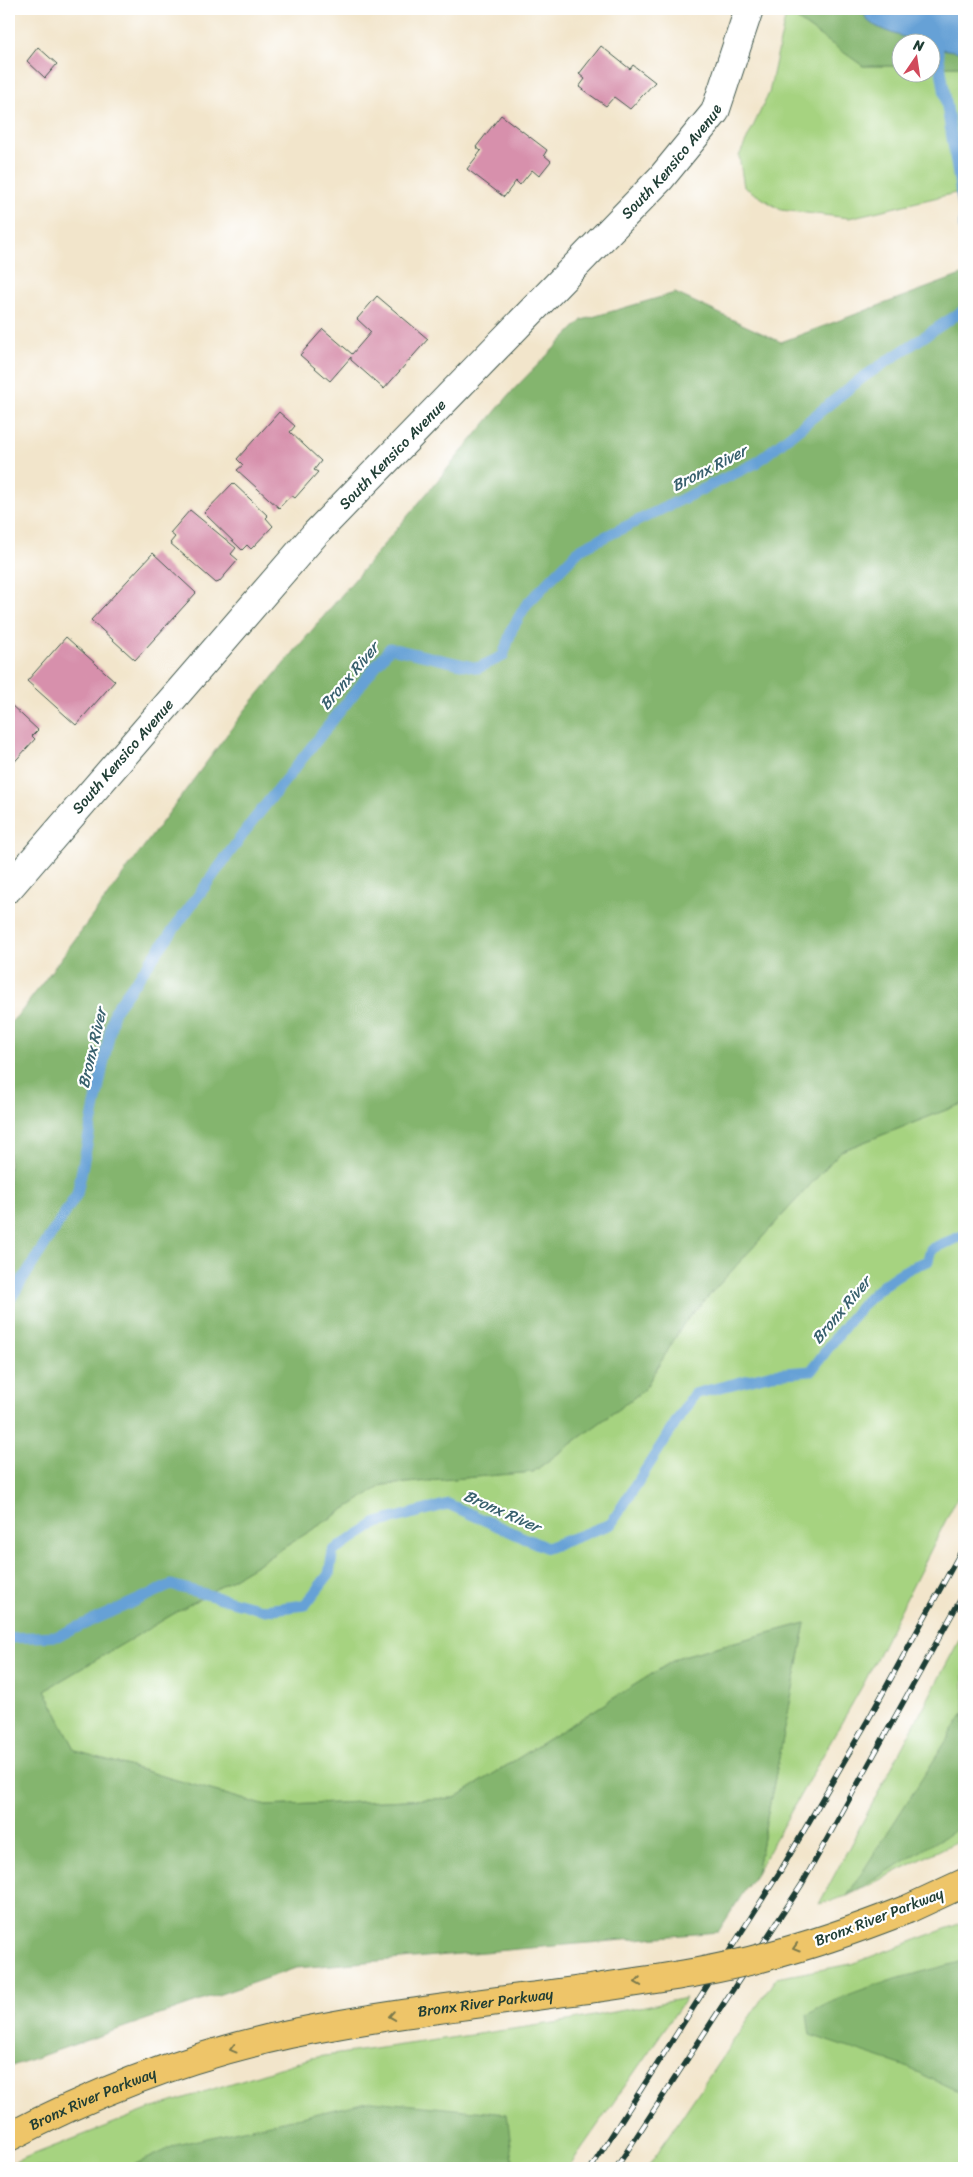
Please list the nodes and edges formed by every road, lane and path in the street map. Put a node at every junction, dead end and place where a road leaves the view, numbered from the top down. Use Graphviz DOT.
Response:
graph roads {
  1 [pos="749,9"];
  2 [pos="9,888"];
  3 [pos="964,1883"];
  4 [pos="9,2137"];
  1 -- 2 [label="street, South Kensico Avenue"];
  3 -- 4 [label="highway, Bronx River Parkway, one-way, bridge"];
}
